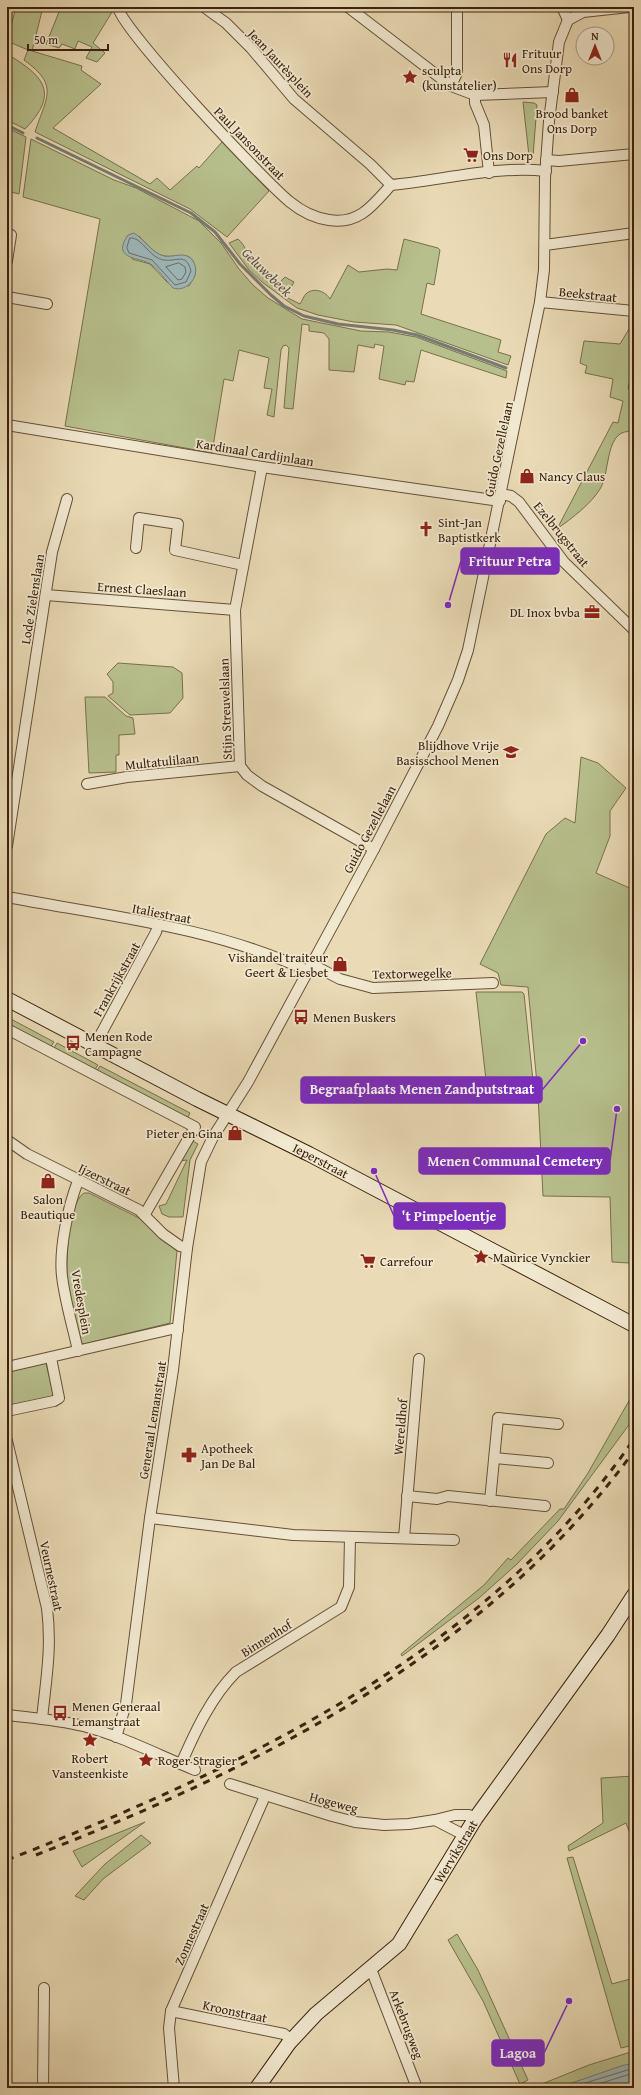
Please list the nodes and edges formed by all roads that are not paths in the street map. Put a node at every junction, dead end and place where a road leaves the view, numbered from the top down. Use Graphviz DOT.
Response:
graph roads {
  1 [pos="204,7"];
  2 [pos="348,7"];
  3 [pos="457,7"];
  4 [pos="562,7"];
  5 [pos="629,7"];
  6 [pos="118,8"];
  7 [pos="568,20"];
  8 [pos="451,86"];
  9 [pos="553,92"];
  10 [pos="475,95"];
  11 [pos="634,154"];
  12 [pos="546,165"];
  13 [pos="489,173"];
  14 [pos="391,185"];
  15 [pos="634,234"];
  16 [pos="12,235"];
  17 [pos="544,245"];
  18 [pos="7,261"];
  19 [pos="7,297"];
  20 [pos="540,302"];
  21 [pos="47,304"];
  22 [pos="634,311"];
  23 [pos="7,425"];
  24 [pos="262,467"];
  25 [pos="500,498"];
  26 [pos="67,499"];
  27 [pos="136,548"];
  28 [pos="243,565"];
  29 [pos="46,595"];
  30 [pos="235,610"];
  31 [pos="634,630"];
  32 [pos="240,766"];
  33 [pos="87,784"];
  34 [pos="7,846"];
  35 [pos="374,849"];
  36 [pos="7,897"];
  37 [pos="158,925"];
  38 [pos="310,967"];
  39 [pos="493,983"];
  40 [pos="7,999"];
  41 [pos="7,1029"];
  42 [pos="95,1046"];
  43 [pos="228,1113"];
  44 [pos="7,1140"];
  45 [pos="78,1181"];
  46 [pos="145,1214"];
  47 [pos="187,1248"];
  48 [pos="634,1325"];
  49 [pos="178,1330"];
  50 [pos="78,1351"];
  51 [pos="51,1358"];
  52 [pos="419,1359"];
  53 [pos="7,1367"];
  54 [pos="7,1411"];
  55 [pos="558,1424"];
  56 [pos="7,1441"];
  57 [pos="495,1458"];
  58 [pos="548,1464"];
  59 [pos="407,1496"];
  60 [pos="490,1501"];
  61 [pos="545,1506"];
  62 [pos="150,1518"];
  63 [pos="350,1537"];
  64 [pos="404,1538"];
  65 [pos="454,1540"];
  66 [pos="634,1595"];
  67 [pos="7,1715"];
  68 [pos="42,1719"];
  69 [pos="116,1737"];
  70 [pos="181,1764"];
  71 [pos="195,1770"];
  72 [pos="230,1784"];
  73 [pos="265,1796"];
  74 [pos="475,1819"];
  75 [pos="435,1820"];
  76 [pos="464,1835"];
  77 [pos="371,1969"];
  78 [pos="44,1988"];
  79 [pos="171,2011"];
  80 [pos="292,2040"];
  81 [pos="43,2088"];
  82 [pos="174,2088"];
  83 [pos="257,2088"];
  84 [pos="417,2088"];
  1 -- 14 [label="street, Jean Jaurèsplein"];
  2 -- 8 [label="street"];
  3 -- 8 [label="street"];
  4 -- 7 [label="street"];
  5 -- 7 [label="street"];
  6 -- 14 [label="street, Paul Jansonstraat"];
  7 -- 9 [label="street, Guido Gezellelaan"];
  8 -- 10 [label="street"];
  9 -- 10 [label="street"];
  9 -- 12 [label="street, Guido Gezellelaan"];
  10 -- 13 [label="street"];
  11 -- 12 [label="street"];
  12 -- 13 [label="street"];
  12 -- 17 [label="street, Guido Gezellelaan"];
  13 -- 14 [label="street"];
  15 -- 17 [label="street"];
  16 -- 18 [label="street"];
  17 -- 20 [label="street, Guido Gezellelaan"];
  19 -- 21 [label="street"];
  20 -- 22 [label="street, Beekstraat"];
  20 -- 25 [label="street, Guido Gezellelaan"];
  23 -- 24 [label="street, Kardinaal Cardijnlaan"];
  24 -- 25 [label="street, Kardinaal Cardijnlaan"];
  24 -- 28 [label="street, Stijn Streuvelslaan"];
  25 -- 31 [label="street, Ezelbrugstraat"];
  25 -- 35 [label="street, Guido Gezellelaan"];
  26 -- 29 [label="street, Lode Zielenslaan"];
  27 -- 28 [label="street"];
  28 -- 30 [label="street, Stijn Streuvelslaan"];
  29 -- 30 [label="street, Ernest Claeslaan"];
  29 -- 34 [label="street, Lode Zielenslaan"];
  30 -- 32 [label="street, Stijn Streuvelslaan"];
  32 -- 33 [label="street, Multatulilaan"];
  32 -- 35 [label="street, Stijn Streuvelslaan"];
  35 -- 38 [label="street, Guido Gezellelaan"];
  36 -- 37 [label="street, Italiestraat"];
  37 -- 38 [label="street, Italiestraat"];
  37 -- 42 [label="street, Frankrijkstraat"];
  38 -- 39 [label="street, Textorwegelke"];
  38 -- 43 [label="street, Guido Gezellelaan"];
  40 -- 42 [label="street, Ieperstraat"];
  41 -- 46 [label="street"];
  42 -- 43 [label="street, Ieperstraat"];
  43 -- 47 [label="street, Generaal Lemanstraat"];
  43 -- 48 [label="street, Ieperstraat"];
  44 -- 45 [label="street, Ijzerstraat"];
  45 -- 46 [label="street, Ijzerstraat"];
  45 -- 50 [label="street, Vredesplein"];
  46 -- 47 [label="street, Ijzerstraat"];
  47 -- 49 [label="street, Generaal Lemanstraat"];
  49 -- 50 [label="street, Vredesplein"];
  49 -- 62 [label="street, Generaal Lemanstraat"];
  50 -- 51 [label="street"];
  51 -- 53 [label="street"];
  51 -- 54 [label="street"];
  52 -- 59 [label="street, Wereldhof"];
  55 -- 57 [label="street"];
  56 -- 68 [label="street, Veurnestraat"];
  57 -- 58 [label="street"];
  57 -- 60 [label="street"];
  59 -- 60 [label="street"];
  59 -- 64 [label="street, Wereldhof"];
  60 -- 61 [label="street"];
  62 -- 63 [label="street"];
  62 -- 69 [label="street, Generaal Lemanstraat"];
  63 -- 64 [label="street"];
  63 -- 70 [label="street, Binnenhof"];
  64 -- 65 [label="street"];
  66 -- 74 [label="street, Wervikstraat"];
  67 -- 68 [label="street"];
  68 -- 69 [label="street"];
  69 -- 70 [label="street"];
  70 -- 71 [label="street"];
  72 -- 73 [label="street, Hogeweg"];
  73 -- 75 [label="street, Hogeweg"];
  73 -- 79 [label="street, Zonnestraat"];
  74 -- 75 [label="street, Hogeweg"];
  74 -- 76 [label="street, Wervikstraat"];
  75 -- 76 [label="street"];
  76 -- 77 [label="street, Wervikstraat"];
  77 -- 80 [label="street, Wervikstraat"];
  77 -- 84 [label="street, Arkebrugweg"];
  78 -- 81 [label="street"];
  79 -- 80 [label="street, Kroonstraat"];
  79 -- 82 [label="street, Zonnestraat"];
  80 -- 83 [label="street, Wervikstraat"];
}
